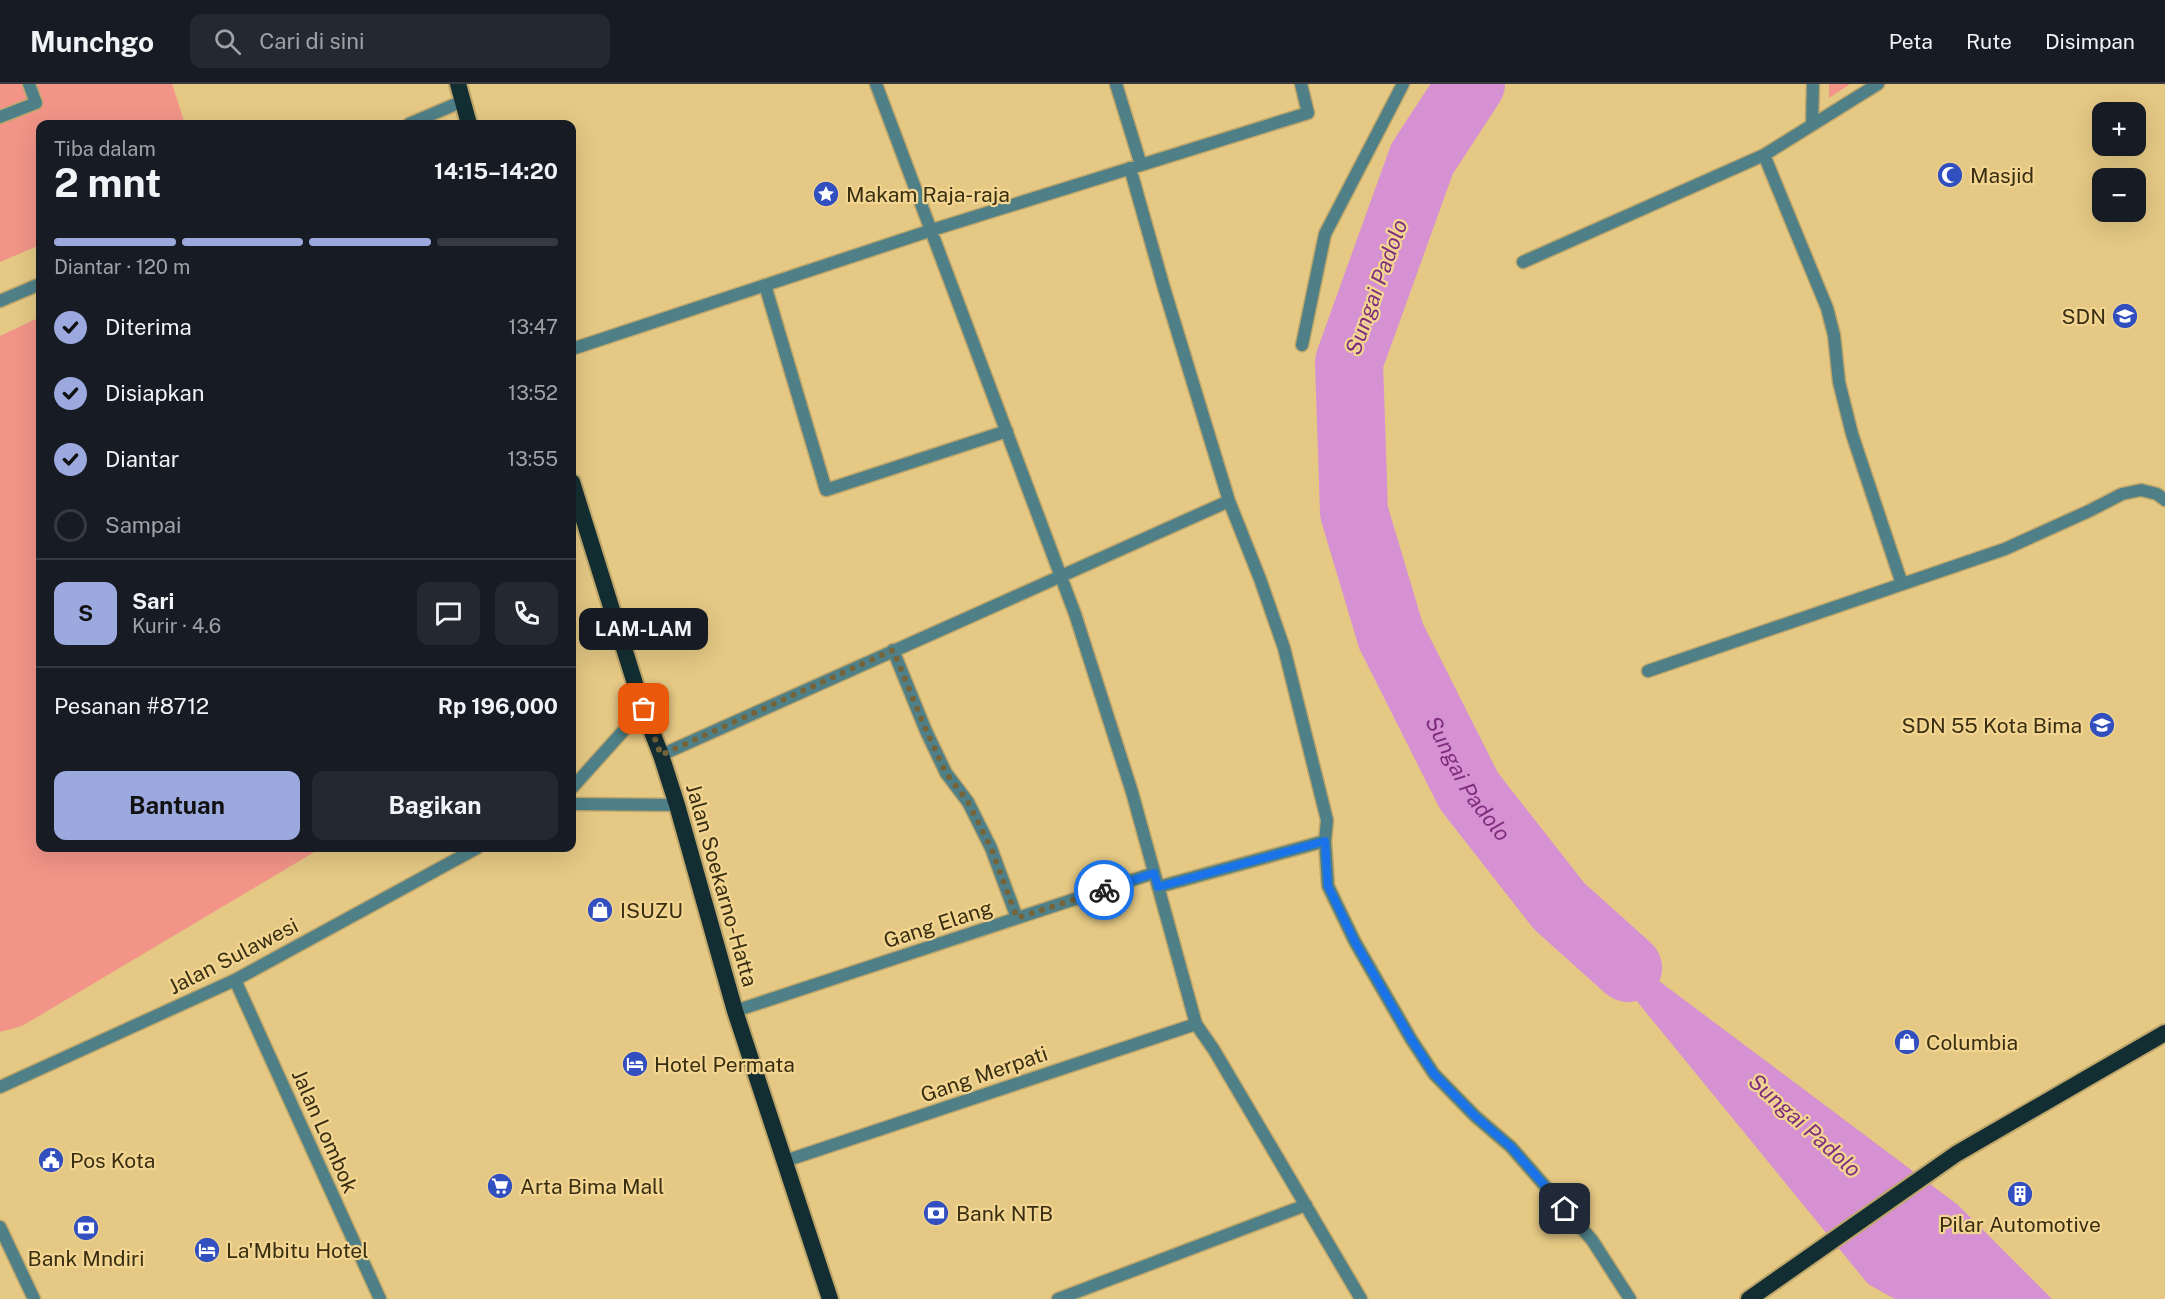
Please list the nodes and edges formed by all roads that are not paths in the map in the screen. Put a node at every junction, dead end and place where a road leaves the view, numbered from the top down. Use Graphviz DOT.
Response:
graph roads {
  1 [pos="29,84"];
  2 [pos="458,84"];
  3 [pos="876,84"];
  4 [pos="1116,84"];
  5 [pos="1302,84"];
  6 [pos="1402,84"];
  7 [pos="1813,84"];
  8 [pos="1878,84"];
  9 [pos="463,101"];
  10 [pos="0,117"];
  11 [pos="418,120"];
  12 [pos="468,120"];
  13 [pos="1812,124"];
  14 [pos="1764,155"];
  15 [pos="1136,166"];
  16 [pos="932,230"];
  17 [pos="1523,262"];
  18 [pos="765,285"];
  19 [pos="36,286"];
  20 [pos="0,301"];
  21 [pos="1302,345"];
  22 [pos="576,348"];
  23 [pos="1007,431"];
  24 [pos="576,495"];
  25 [pos="2165,500"];
  26 [pos="1229,501"];
  27 [pos="1061,576"];
  28 [pos="1902,584"];
  29 [pos="893,650"];
  30 [pos="1648,671"];
  31 [pos="644,709"];
  32 [pos="661,755"];
  33 [pos="576,784"];
  34 [pos="576,804"];
  35 [pos="677,805"];
  36 [pos="1325,841"];
  37 [pos="470,852"];
  38 [pos="1154,873"];
  39 [pos="1158,887"];
  40 [pos="1017,918"];
  41 [pos="235,980"];
  42 [pos="735,1011"];
  43 [pos="1196,1024"];
  44 [pos="2165,1034"];
  45 [pos="0,1087"];
  46 [pos="785,1161"];
  47 [pos="1306,1205"];
  48 [pos="0,1227"];
  49 [pos="34,1299"];
  50 [pos="380,1299"];
  51 [pos="830,1299"];
  52 [pos="1058,1299"];
  53 [pos="1361,1299"];
  54 [pos="1630,1299"];
  55 [pos="1749,1299"];
  1 -- 10 [label="street"];
  2 -- 9 [label="highway"];
  3 -- 16 [label="street"];
  4 -- 15 [label="street"];
  5 -- 15 [label="street"];
  6 -- 21 [label="street"];
  7 -- 13 [label="street"];
  8 -- 13 [label="street"];
  9 -- 11 [label="street"];
  9 -- 12 [label="highway"];
  13 -- 14 [label="street"];
  14 -- 17 [label="street"];
  14 -- 28 [label="street"];
  15 -- 16 [label="street"];
  15 -- 26 [label="street"];
  16 -- 18 [label="street"];
  16 -- 23 [label="street"];
  18 -- 22 [label="street"];
  18 -- 23 [label="street"];
  19 -- 20 [label="street"];
  23 -- 27 [label="street"];
  24 -- 31 [label="highway, Jalan Soekarno-Hatta"];
  25 -- 28 [label="street"];
  26 -- 27 [label="street"];
  26 -- 36 [label="street"];
  27 -- 29 [label="street"];
  27 -- 38 [label="street"];
  28 -- 30 [label="street"];
  29 -- 32 [label="street"];
  29 -- 40 [label="street"];
  31 -- 32 [label="highway, Jalan Soekarno-Hatta"];
  31 -- 33 [label="street"];
  32 -- 35 [label="highway, Jalan Soekarno-Hatta"];
  34 -- 35 [label="street"];
  35 -- 42 [label="highway, Jalan Soekarno-Hatta"];
  36 -- 39 [label="street"];
  36 -- 54 [label="street"];
  37 -- 41 [label="street, Jalan Sulawesi"];
  38 -- 39 [label="street"];
  38 -- 40 [label="street, Gang Elang"];
  39 -- 43 [label="street"];
  40 -- 42 [label="street, Gang Elang"];
  41 -- 45 [label="street, Jalan Sulawesi"];
  41 -- 50 [label="street, Jalan Lombok"];
  42 -- 46 [label="highway, Jalan Soekarno-Hatta"];
  43 -- 46 [label="street, Gang Merpati"];
  43 -- 47 [label="street"];
  44 -- 55 [label="highway"];
  46 -- 51 [label="highway, Jalan Soekarno-Hatta"];
  47 -- 52 [label="street"];
  47 -- 53 [label="street"];
  48 -- 49 [label="street"];
}
